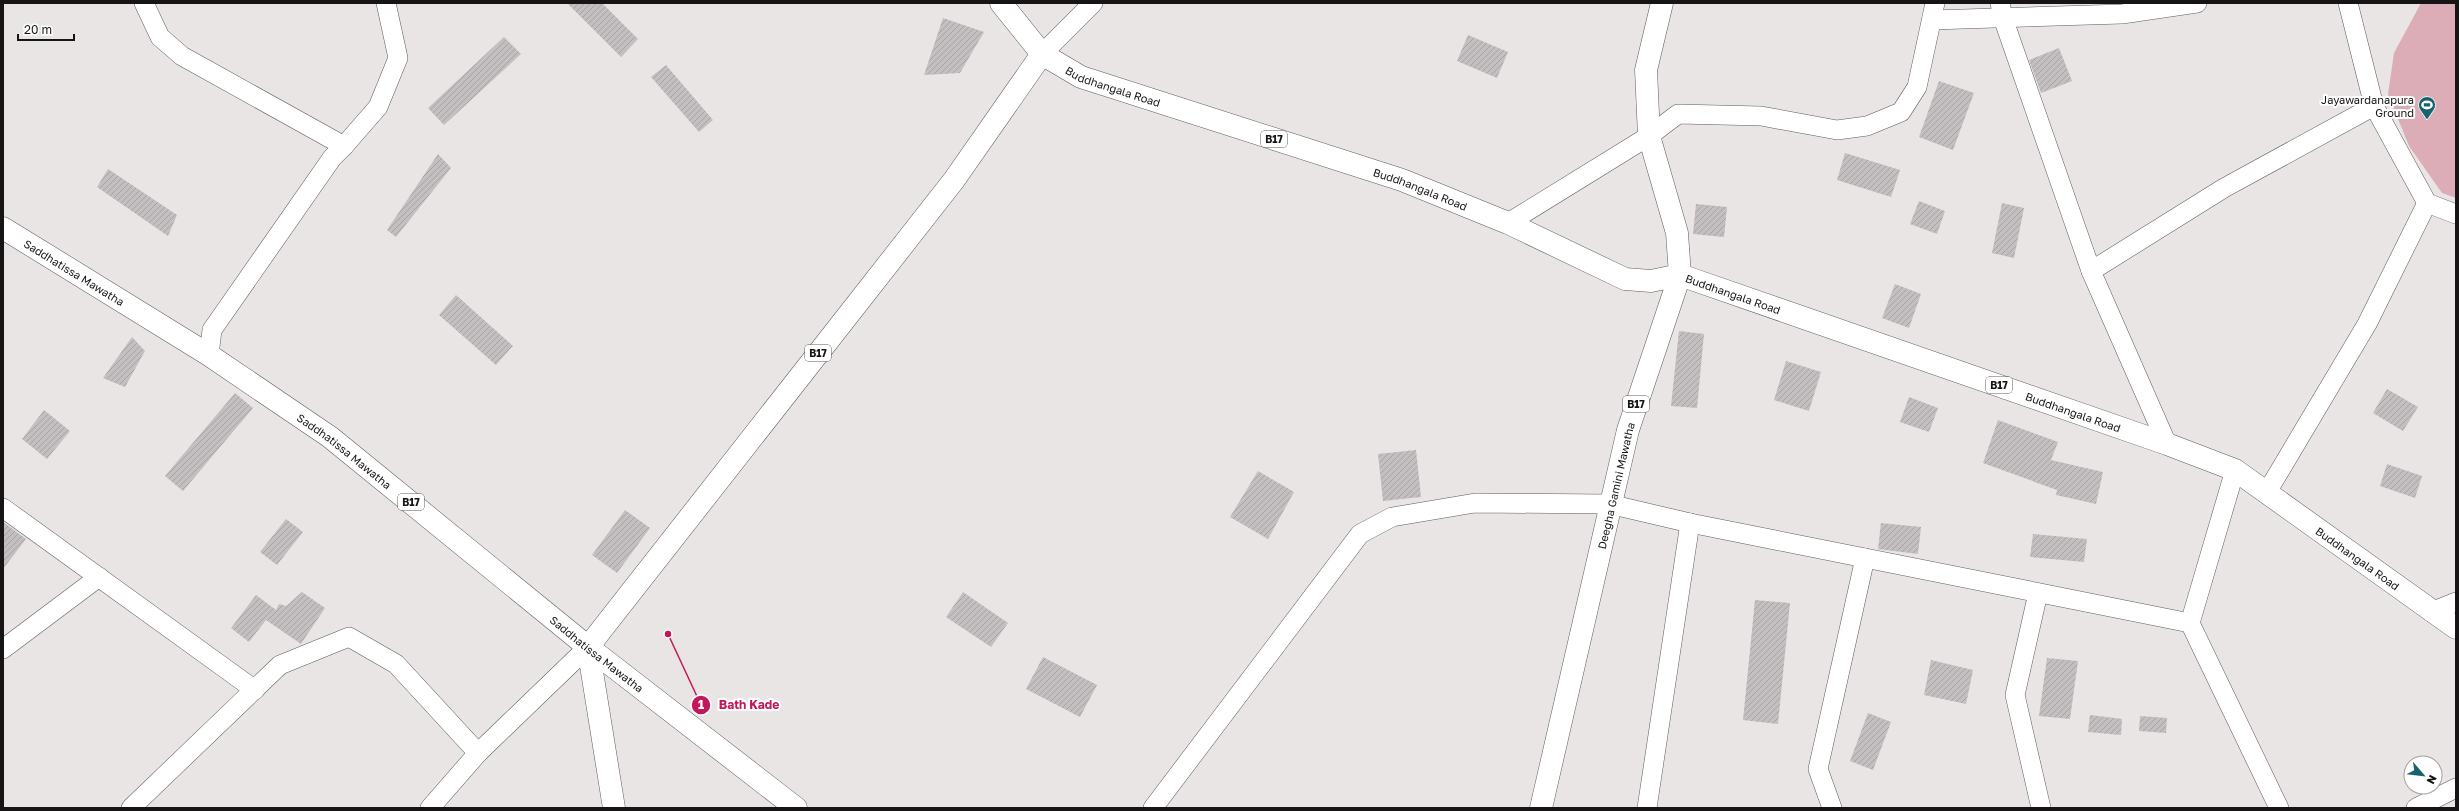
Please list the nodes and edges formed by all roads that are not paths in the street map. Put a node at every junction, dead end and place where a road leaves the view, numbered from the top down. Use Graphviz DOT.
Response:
graph roads {
  1 [pos="144,3"];
  2 [pos="386,3"];
  3 [pos="1001,3"];
  4 [pos="1093,3"];
  5 [pos="1662,3"];
  6 [pos="2348,3"];
  7 [pos="2186,4"];
  8 [pos="2001,11"];
  9 [pos="1934,12"];
  10 [pos="1042,54"];
  11 [pos="2374,106"];
  12 [pos="1649,136"];
  13 [pos="344,146"];
  14 [pos="2427,203"];
  15 [pos="2456,214"];
  16 [pos="1508,223"];
  17 [pos="3,228"];
  18 [pos="2091,271"];
  19 [pos="1680,275"];
  20 [pos="209,355"];
  21 [pos="2167,444"];
  22 [pos="2235,470"];
  23 [pos="2267,492"];
  24 [pos="1609,504"];
  25 [pos="3,508"];
  26 [pos="1690,523"];
  27 [pos="1865,558"];
  28 [pos="99,577"];
  29 [pos="2038,593"];
  30 [pos="2456,602"];
  31 [pos="2431,612"];
  32 [pos="2190,623"];
  33 [pos="2456,628"];
  34 [pos="588,647"];
  35 [pos="3,649"];
  36 [pos="255,690"];
  37 [pos="478,753"];
  38 [pos="2456,788"];
  39 [pos="131,808"];
  40 [pos="430,808"];
  41 [pos="614,808"];
  42 [pos="796,808"];
  43 [pos="1153,808"];
  44 [pos="1542,808"];
  45 [pos="1647,808"];
  46 [pos="1832,808"];
  47 [pos="2042,808"];
  48 [pos="2279,808"];
  49 [pos="2416,808"];
  1 -- 13 [label="street"];
  2 -- 13 [label="street"];
  3 -- 10 [label="main road, Buddhangala Road / B17"];
  4 -- 10 [label="street"];
  5 -- 12 [label="main road, Deegha Gamini Mawatha / B17"];
  6 -- 11 [label="street"];
  7 -- 8 [label="street"];
  8 -- 9 [label="street"];
  8 -- 18 [label="street"];
  9 -- 12 [label="street"];
  10 -- 16 [label="main road, Buddhangala Road / B17"];
  10 -- 34 [label="main road, B17"];
  11 -- 14 [label="street"];
  11 -- 18 [label="street"];
  12 -- 16 [label="street"];
  12 -- 19 [label="main road, Deegha Gamini Mawatha / B17"];
  13 -- 20 [label="street"];
  14 -- 15 [label="street"];
  14 -- 23 [label="street"];
  16 -- 19 [label="main road, Buddhangala Road / B17"];
  17 -- 20 [label="main road, Saddhatissa Mawatha / B17"];
  18 -- 21 [label="street"];
  19 -- 21 [label="main road, Buddhangala Road / B17"];
  19 -- 24 [label="main road, Deegha Gamini Mawatha / B17"];
  20 -- 34 [label="main road, Saddhatissa Mawatha / B17"];
  21 -- 22 [label="main road, Buddhangala Road / B17"];
  22 -- 23 [label="main road, Buddhangala Road / B17"];
  22 -- 32 [label="street"];
  23 -- 31 [label="main road, Buddhangala Road / B17"];
  24 -- 26 [label="street"];
  24 -- 43 [label="street"];
  24 -- 44 [label="main road, Deegha Gamini Mawatha / B17"];
  25 -- 28 [label="street"];
  26 -- 27 [label="street"];
  26 -- 45 [label="street"];
  27 -- 29 [label="street"];
  27 -- 46 [label="street"];
  28 -- 35 [label="street"];
  28 -- 36 [label="street"];
  29 -- 32 [label="street"];
  29 -- 47 [label="street"];
  30 -- 31 [label="street"];
  31 -- 33 [label="main road, Buddhangala Road / B17"];
  32 -- 48 [label="street"];
  34 -- 37 [label="street"];
  34 -- 41 [label="main road"];
  34 -- 42 [label="main road, Saddhatissa Mawatha / B17"];
  36 -- 37 [label="street"];
  36 -- 39 [label="street"];
  37 -- 40 [label="street"];
  38 -- 49 [label="street"];
}
